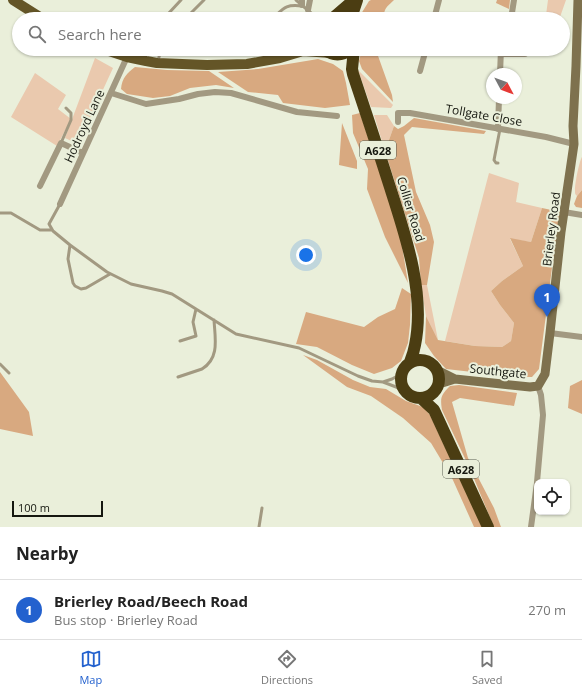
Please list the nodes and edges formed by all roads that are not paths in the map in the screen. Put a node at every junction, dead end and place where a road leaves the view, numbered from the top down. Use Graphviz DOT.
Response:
graph roads {
  1 [pos="13,0"];
  2 [pos="181,0"];
  3 [pos="204,0"];
  4 [pos="296,0"];
  5 [pos="310,0"];
  6 [pos="356,0"];
  7 [pos="439,0"];
  8 [pos="514,0"];
  9 [pos="578,0"];
  10 [pos="304,5"];
  11 [pos="32,12"];
  12 [pos="170,12"];
  13 [pos="192,12"];
  14 [pos="280,12"];
  15 [pos="343,12"];
  16 [pos="353,12"];
  17 [pos="436,12"];
  18 [pos="512,12"];
  19 [pos="124,56"];
  20 [pos="159,56"];
  21 [pos="286,56"];
  22 [pos="337,56"];
  23 [pos="353,56"];
  24 [pos="424,56"];
  25 [pos="501,56"];
  26 [pos="127,57"];
  27 [pos="157,62"];
  28 [pos="579,66"];
  29 [pos="500,68"];
  30 [pos="352,69"];
  31 [pos="420,71"];
  32 [pos="111,93"];
  33 [pos="499,104"];
  34 [pos="66,108"];
  35 [pos="337,116"];
  36 [pos="398,122"];
  37 [pos="499,129"];
  38 [pos="61,143"];
  39 [pos="578,144"];
  40 [pos="83,153"];
  41 [pos="498,163"];
  42 [pos="40,186"];
  43 [pos="60,204"];
  44 [pos="564,212"];
  45 [pos="0,213"];
  46 [pos="582,215"];
  47 [pos="52,230"];
  48 [pos="70,245"];
  49 [pos="110,274"];
  50 [pos="196,309"];
  51 [pos="214,320"];
  52 [pos="550,333"];
  53 [pos="582,337"];
  54 [pos="416,338"];
  55 [pos="180,341"];
  56 [pos="423,360"];
  57 [pos="410,362"];
  58 [pos="0,364"];
  59 [pos="437,370"];
  60 [pos="9,374"];
  61 [pos="401,374"];
  62 [pos="178,377"];
  63 [pos="455,379"];
  64 [pos="383,382"];
  65 [pos="538,386"];
  66 [pos="437,387"];
  67 [pos="404,390"];
  68 [pos="422,398"];
  69 [pos="434,410"];
  70 [pos="537,479"];
  71 [pos="534,504"];
  72 [pos="262,508"];
  73 [pos="259,527"];
  74 [pos="488,527"];
  75 [pos="531,527"];
  1 -- 11 [label="main road"];
  2 -- 12 [label="lane"];
  3 -- 13 [label="lane"];
  4 -- 10 [label="lane"];
  5 -- 10 [label="street"];
  6 -- 15 [label="highway"];
  6 -- 16 [label="highway"];
  7 -- 17 [label="street"];
  8 -- 18 [label="street"];
  9 -- 28 [label="street, Brierley Road"];
  10 -- 14 [label="lane"];
  19 -- 26 [label="main road"];
  20 -- 27 [label="lane"];
  21 -- 27 [label="main road"];
  22 -- 30 [label="highway"];
  23 -- 30 [label="highway, Collier Road / A628"];
  24 -- 31 [label="street"];
  25 -- 29 [label="street"];
  26 -- 27 [label="main road"];
  26 -- 32 [label="street, Hodroyd Lane"];
  28 -- 39 [label="street, Brierley Road"];
  30 -- 54 [label="highway, Collier Road / A628"];
  32 -- 35 [label="street"];
  32 -- 40 [label="street, Hodroyd Lane"];
  33 -- 37 [label="street"];
  34 -- 38 [label="lane"];
  36 -- 37 [label="street, Tollgate Close"];
  37 -- 39 [label="street, Tollgate Close"];
  37 -- 41 [label="lane"];
  38 -- 40 [label="street"];
  38 -- 42 [label="street"];
  39 -- 44 [label="street, Brierley Road"];
  40 -- 43 [label="street, Hodroyd Lane"];
  43 -- 47 [label="lane"];
  44 -- 46 [label="street"];
  44 -- 52 [label="street, Brierley Road"];
  45 -- 47 [label="lane"];
  47 -- 48 [label="lane"];
  48 -- 49 [label="lane"];
  48 -- 49 [label="lane"];
  49 -- 50 [label="lane"];
  50 -- 51 [label="lane"];
  50 -- 55 [label="lane"];
  51 -- 62 [label="lane"];
  51 -- 64 [label="lane"];
  52 -- 53 [label="street"];
  52 -- 65 [label="street, Brierley Road"];
  54 -- 56 [label="highway, Collier Road / A628"];
  54 -- 57 [label="highway, Collier Road"];
  56 -- 57 [label="highway"];
  56 -- 59 [label="highway"];
  57 -- 61 [label="highway"];
  58 -- 60 [label="lane"];
  59 -- 63 [label="street, Southgate"];
  59 -- 66 [label="highway"];
  61 -- 64 [label="lane"];
  61 -- 67 [label="highway"];
  63 -- 65 [label="street, Southgate"];
  63 -- 66 [label="street, Southgate"];
  64 -- 67 [label="lane"];
  65 -- 70 [label="street"];
  66 -- 68 [label="highway"];
  66 -- 69 [label="highway"];
  67 -- 68 [label="highway, A628"];
  68 -- 69 [label="highway, A628"];
  69 -- 74 [label="highway, A628"];
  71 -- 75 [label="street"];
  72 -- 73 [label="lane"];
}
